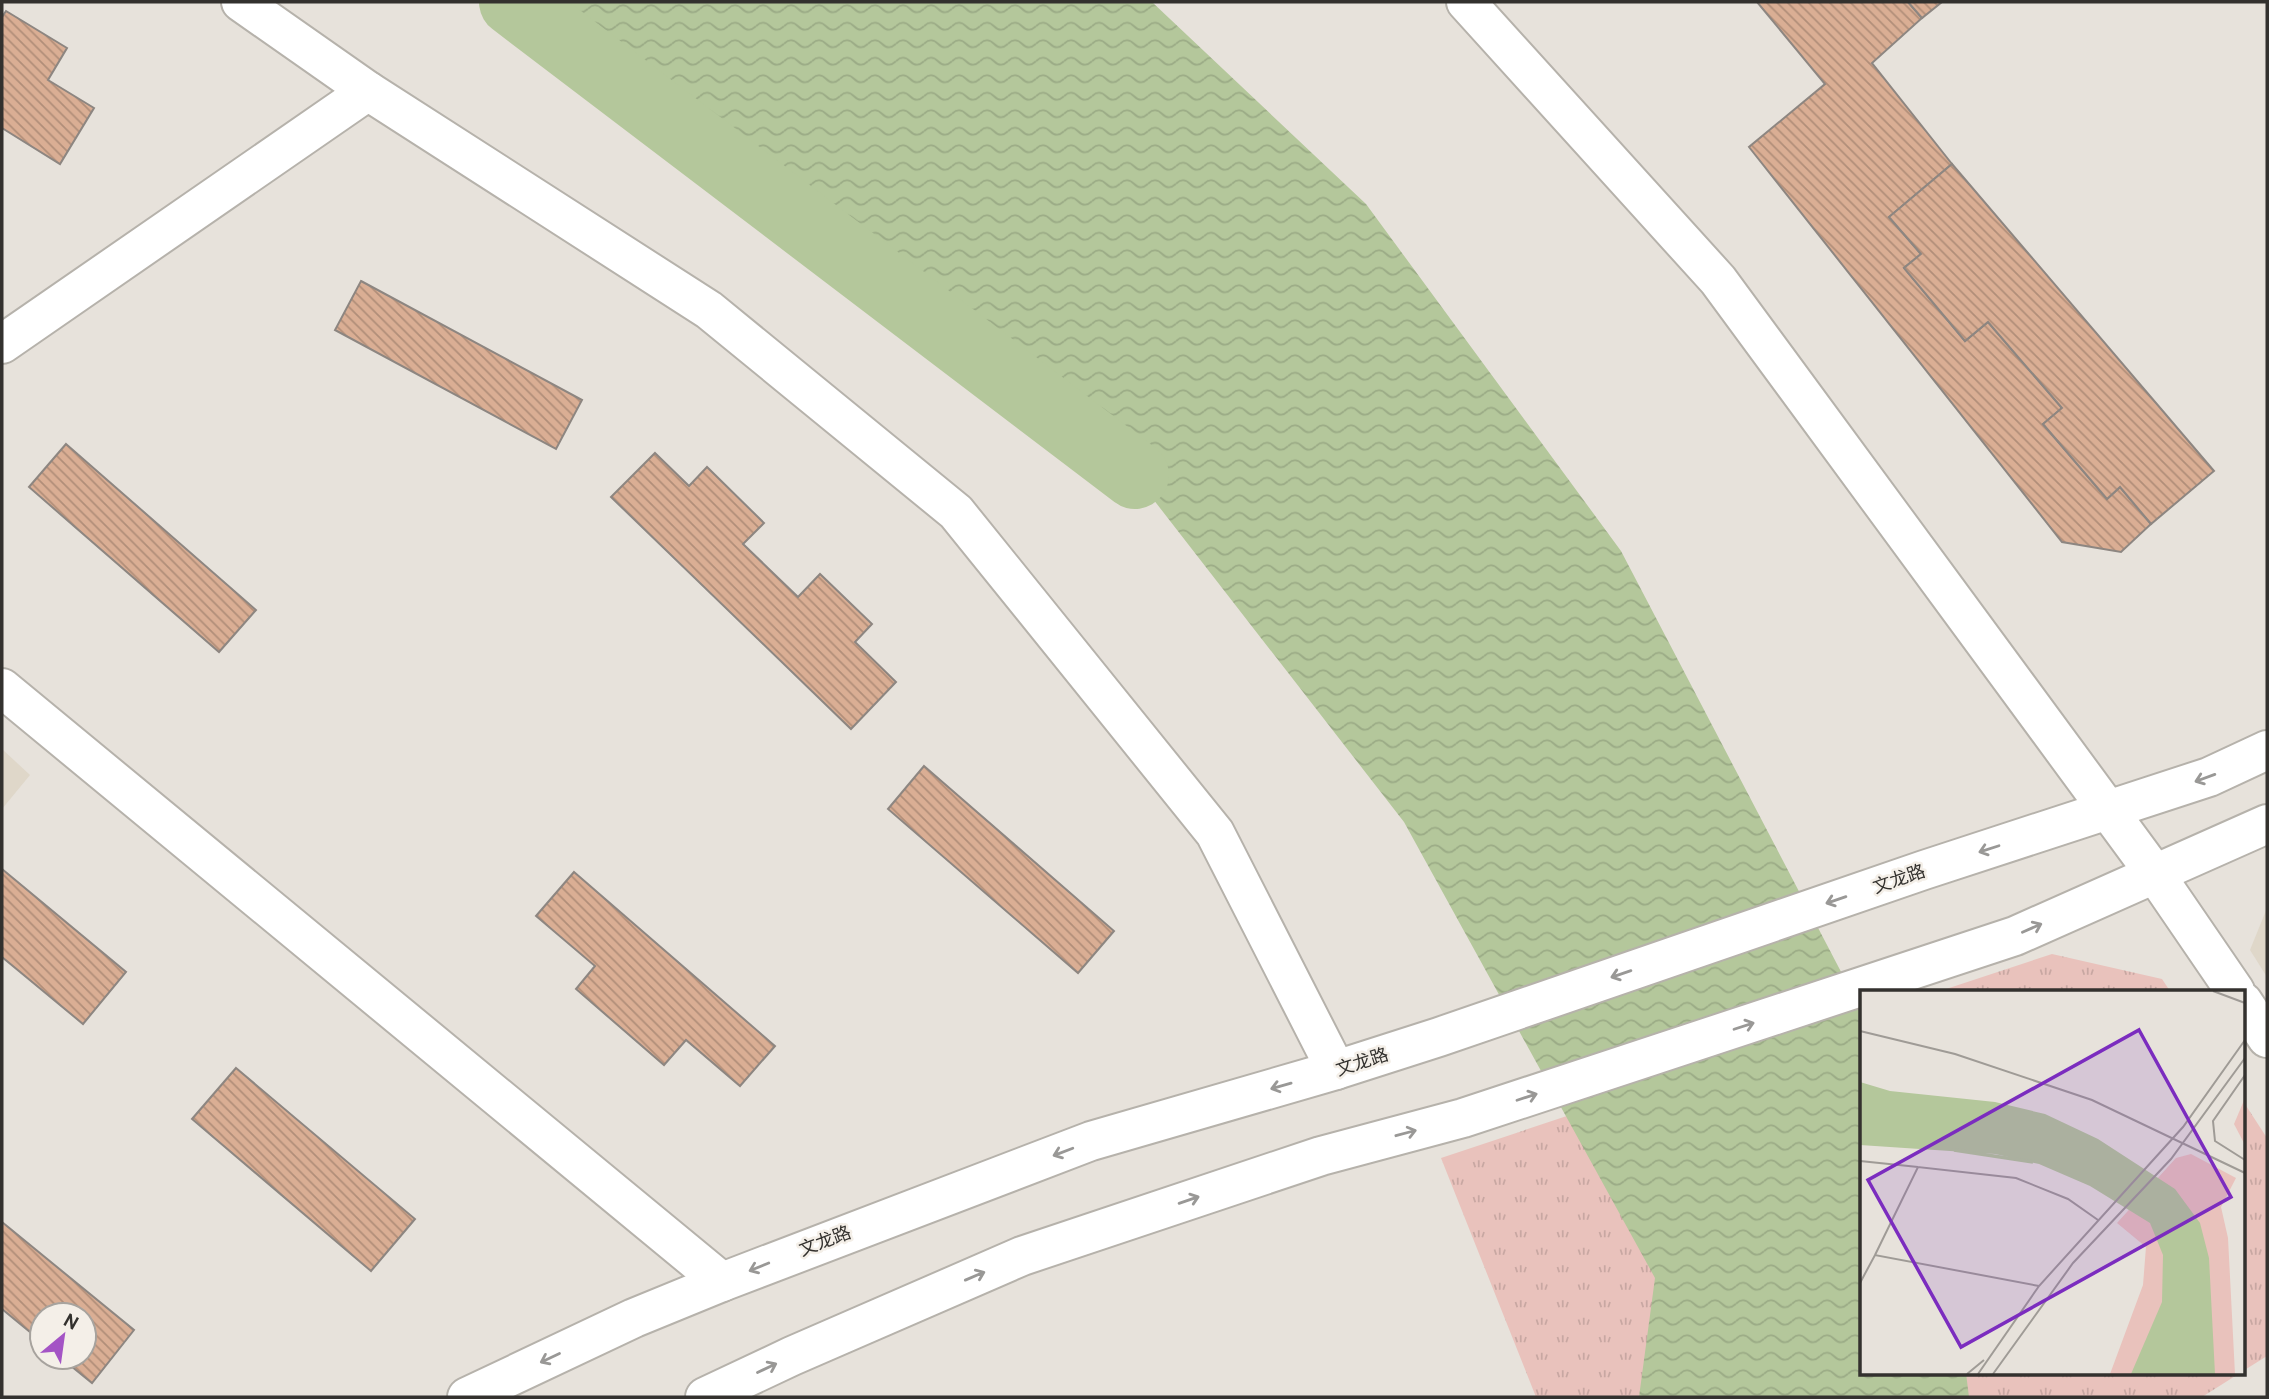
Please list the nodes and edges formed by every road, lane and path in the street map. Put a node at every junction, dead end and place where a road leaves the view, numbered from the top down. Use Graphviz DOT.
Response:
graph roads {
  1 [pos="241,2"];
  2 [pos="1466,2"];
  3 [pos="368,90"];
  4 [pos="2,344"];
  5 [pos="2,688"];
  6 [pos="2267,750"];
  7 [pos="2106,811"];
  8 [pos="2267,824"];
  9 [pos="2155,874"];
  10 [pos="2234,990"];
  11 [pos="2244,1004"];
  12 [pos="2267,1038"];
  13 [pos="1336,1070"];
  14 [pos="722,1282"];
  15 [pos="467,1397"];
  16 [pos="705,1397"];
  1 -- 3 [label="street"];
  2 -- 7 [label="street"];
  3 -- 4 [label="street"];
  3 -- 13 [label="street"];
  5 -- 14 [label="street"];
  6 -- 7 [label="street, 文龙路, one-way"];
  7 -- 9 [label="street"];
  7 -- 13 [label="street, 文龙路, one-way"];
  8 -- 9 [label="street"];
  9 -- 10 [label="street"];
  16 -- 9 [label="street, one-way"];
  11 -- 12 [label="street"];
  13 -- 14 [label="street, 文龙路, one-way"];
  14 -- 15 [label="street, 文龙路, one-way"];
}
